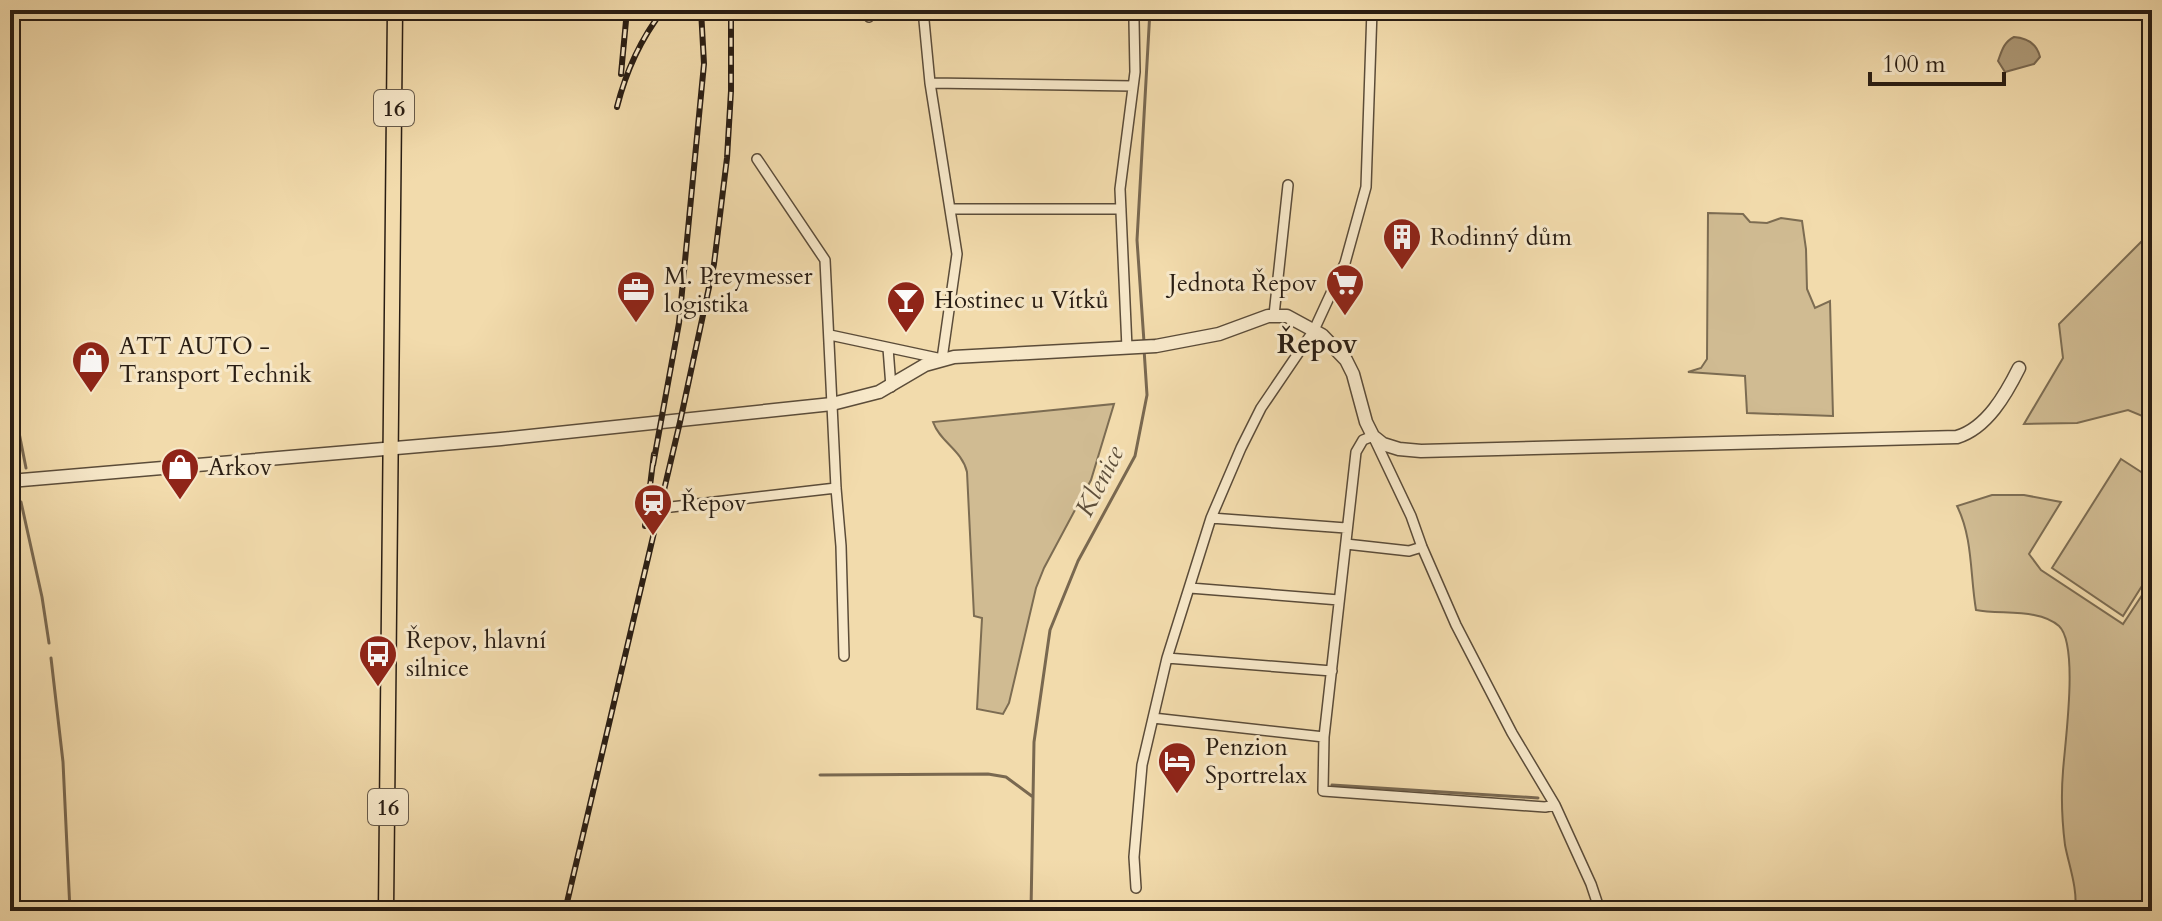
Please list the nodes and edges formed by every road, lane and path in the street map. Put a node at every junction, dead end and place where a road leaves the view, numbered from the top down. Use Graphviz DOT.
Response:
graph roads {
  1 [pos="395,10"];
  2 [pos="923,10"];
  3 [pos="1372,10"];
  4 [pos="1134,21"];
  5 [pos="930,83"];
  6 [pos="1133,86"];
  7 [pos="757,159"];
  8 [pos="1288,185"];
  9 [pos="952,209"];
  10 [pos="1121,209"];
  11 [pos="1274,315"];
  12 [pos="1314,330"];
  13 [pos="830,335"];
  14 [pos="888,348"];
  15 [pos="1130,348"];
  16 [pos="942,359"];
  17 [pos="2019,368"];
  18 [pos="891,387"];
  19 [pos="832,404"];
  20 [pos="1373,436"];
  21 [pos="390,448"];
  22 [pos="10,481"];
  23 [pos="836,488"];
  24 [pos="671,507"];
  25 [pos="1211,518"];
  26 [pos="1346,528"];
  27 [pos="1346,544"];
  28 [pos="1422,547"];
  29 [pos="1190,588"];
  30 [pos="1339,600"];
  31 [pos="844,656"];
  32 [pos="1167,658"];
  33 [pos="1332,671"];
  34 [pos="1153,718"];
  35 [pos="1324,737"];
  36 [pos="1555,805"];
  37 [pos="1136,888"];
  38 [pos="386,911"];
  39 [pos="1600,911"];
  1 -- 21 [label="main road, 16"];
  2 -- 5 [label="street"];
  3 -- 12 [label="street"];
  4 -- 6 [label="street"];
  5 -- 6 [label="street"];
  5 -- 9 [label="street"];
  6 -- 10 [label="street"];
  7 -- 13 [label="street"];
  8 -- 11 [label="street"];
  9 -- 10 [label="street"];
  9 -- 16 [label="street"];
  10 -- 15 [label="street"];
  11 -- 12 [label="street"];
  11 -- 15 [label="street"];
  12 -- 20 [label="street"];
  12 -- 25 [label="street"];
  13 -- 14 [label="street"];
  13 -- 19 [label="street"];
  14 -- 16 [label="street"];
  14 -- 18 [label="street"];
  15 -- 16 [label="street"];
  16 -- 18 [label="street"];
  17 -- 20 [label="street"];
  18 -- 19 [label="street"];
  19 -- 21 [label="street"];
  19 -- 23 [label="street"];
  20 -- 26 [label="street"];
  20 -- 28 [label="street"];
  21 -- 22 [label="street"];
  21 -- 38 [label="main road, 16"];
  23 -- 24 [label="street"];
  23 -- 31 [label="street"];
  25 -- 26 [label="street"];
  25 -- 29 [label="street"];
  26 -- 27 [label="street"];
  27 -- 28 [label="street"];
  27 -- 30 [label="street"];
  28 -- 36 [label="street"];
  29 -- 30 [label="street"];
  29 -- 32 [label="street"];
  30 -- 33 [label="street"];
  32 -- 33 [label="street"];
  32 -- 34 [label="street"];
  33 -- 35 [label="street"];
  34 -- 35 [label="street"];
  34 -- 37 [label="street"];
  35 -- 36 [label="street"];
  36 -- 39 [label="street"];
}
